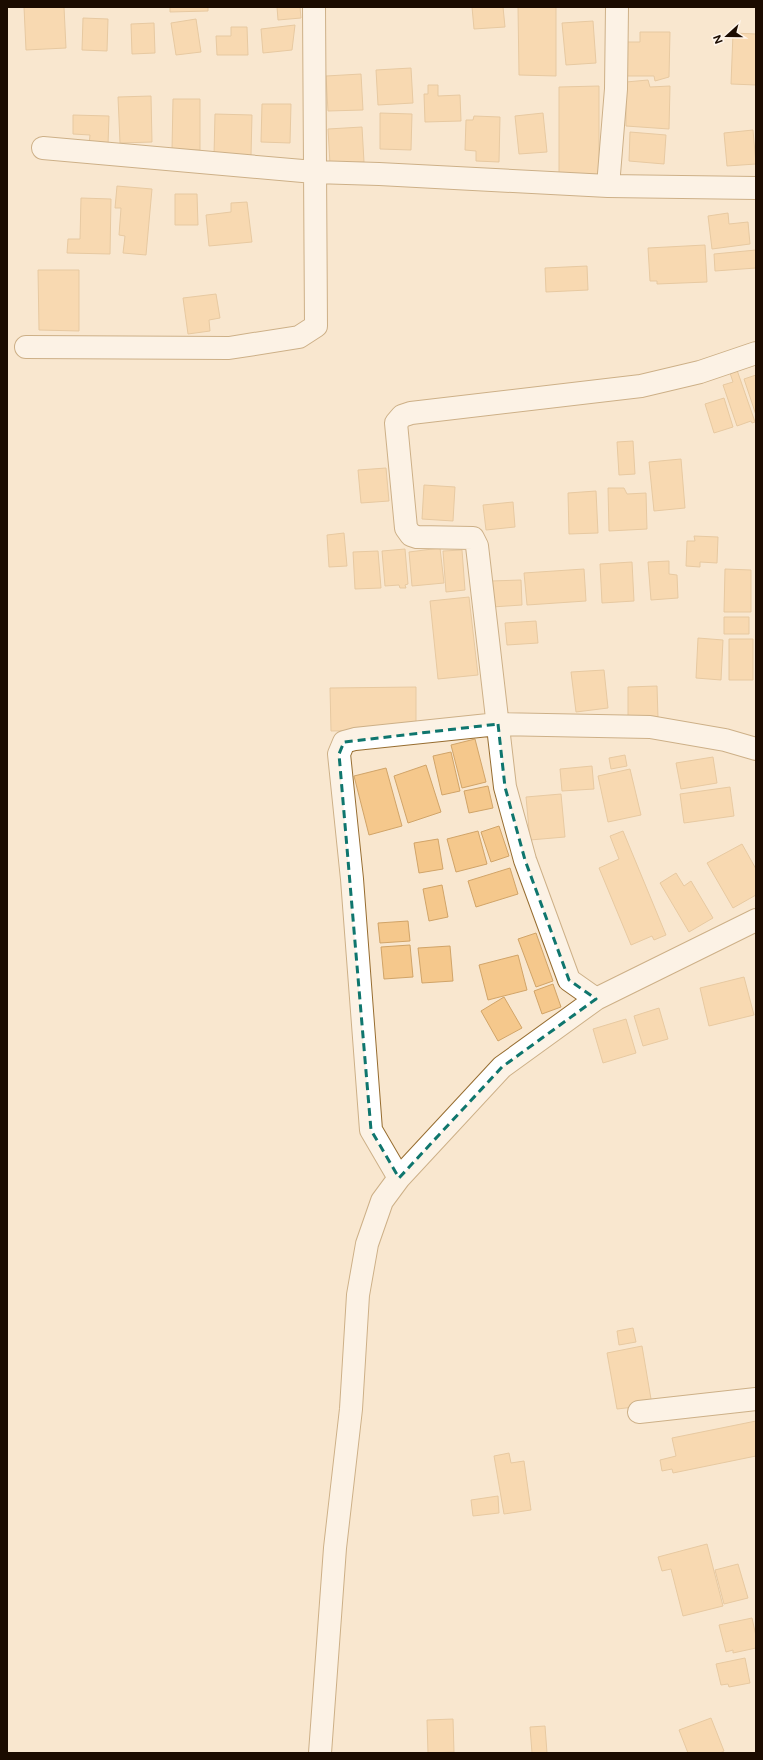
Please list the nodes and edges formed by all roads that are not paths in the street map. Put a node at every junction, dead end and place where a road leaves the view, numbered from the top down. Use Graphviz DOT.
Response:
graph roads {
  1 [pos="314,7"];
  2 [pos="617,7"];
  3 [pos="43,148"];
  4 [pos="314,172"];
  5 [pos="608,186"];
  6 [pos="756,188"];
  7 [pos="26,347"];
  8 [pos="756,353"];
  9 [pos="498,724"];
  10 [pos="756,749"];
  11 [pos="756,920"];
  12 [pos="596,1000"];
  13 [pos="399,1178"];
  14 [pos="756,1399"];
  15 [pos="639,1412"];
  16 [pos="320,1753"];
  1 -- 4 [label="street"];
  2 -- 5 [label="street"];
  3 -- 4 [label="street"];
  4 -- 5 [label="street"];
  4 -- 7 [label="street"];
  5 -- 6 [label="street"];
  8 -- 9 [label="street"];
  9 -- 10 [label="street"];
  9 -- 12 [label="street"];
  9 -- 13 [label="street"];
  11 -- 12 [label="street"];
  12 -- 13 [label="street"];
  13 -- 16 [label="street"];
  14 -- 15 [label="street"];
}
